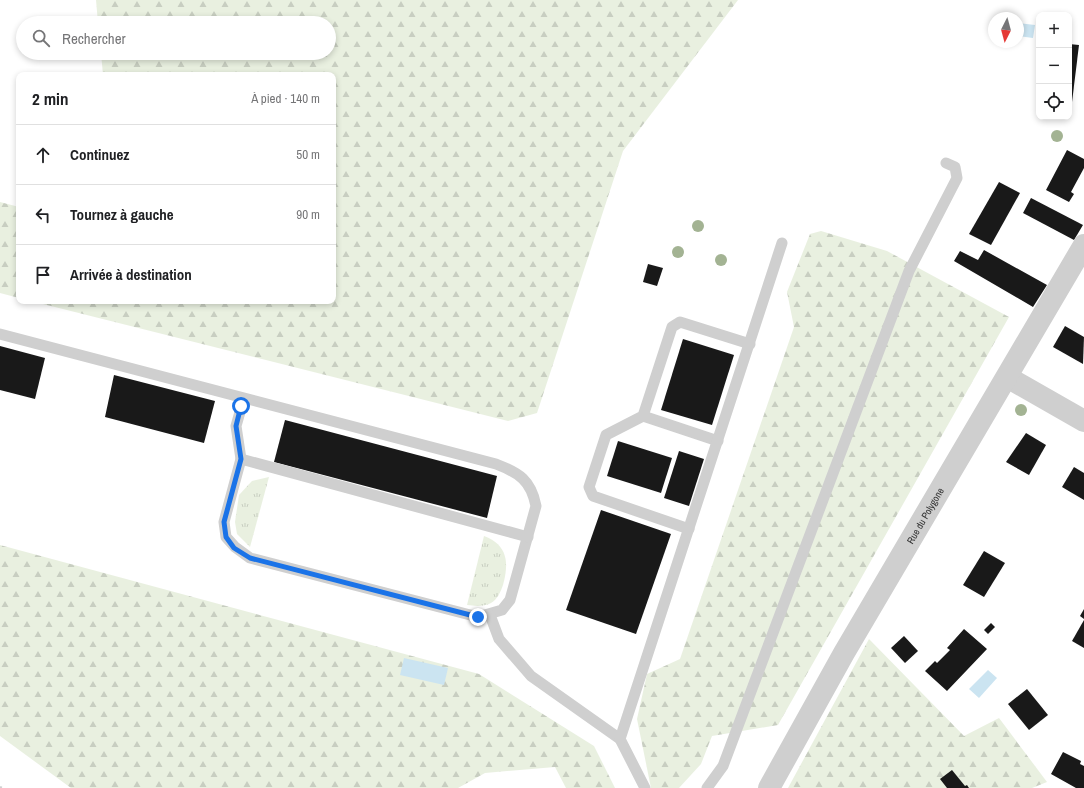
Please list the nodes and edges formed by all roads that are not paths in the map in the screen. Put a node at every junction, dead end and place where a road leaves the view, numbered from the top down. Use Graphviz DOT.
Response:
graph roads {
  1 [pos="946,163"];
  2 [pos="782,243"];
  3 [pos="1084,245"];
  4 [pos="0,334"];
  5 [pos="750,344"];
  6 [pos="1007,377"];
  7 [pos="244,398"];
  8 [pos="643,416"];
  9 [pos="1084,421"];
  10 [pos="718,441"];
  11 [pos="241,459"];
  12 [pos="689,529"];
  13 [pos="528,537"];
  14 [pos="490,615"];
  15 [pos="620,739"];
  16 [pos="645,788"];
  17 [pos="708,788"];
  18 [pos="769,788"];
  1 -- 17 [label="lane"];
  2 -- 5 [label="lane"];
  3 -- 6 [label="street, Rue du Polygone"];
  4 -- 7 [label="lane"];
  5 -- 8 [label="lane"];
  5 -- 10 [label="lane"];
  6 -- 9 [label="street"];
  6 -- 18 [label="street, Rue du Polygone"];
  7 -- 11 [label="lane"];
  7 -- 13 [label="lane"];
  8 -- 10 [label="lane"];
  8 -- 12 [label="lane"];
  10 -- 12 [label="lane"];
  11 -- 13 [label="lane"];
  11 -- 14 [label="lane"];
  12 -- 15 [label="lane"];
  13 -- 14 [label="lane"];
  14 -- 15 [label="lane"];
  15 -- 16 [label="lane"];
}
